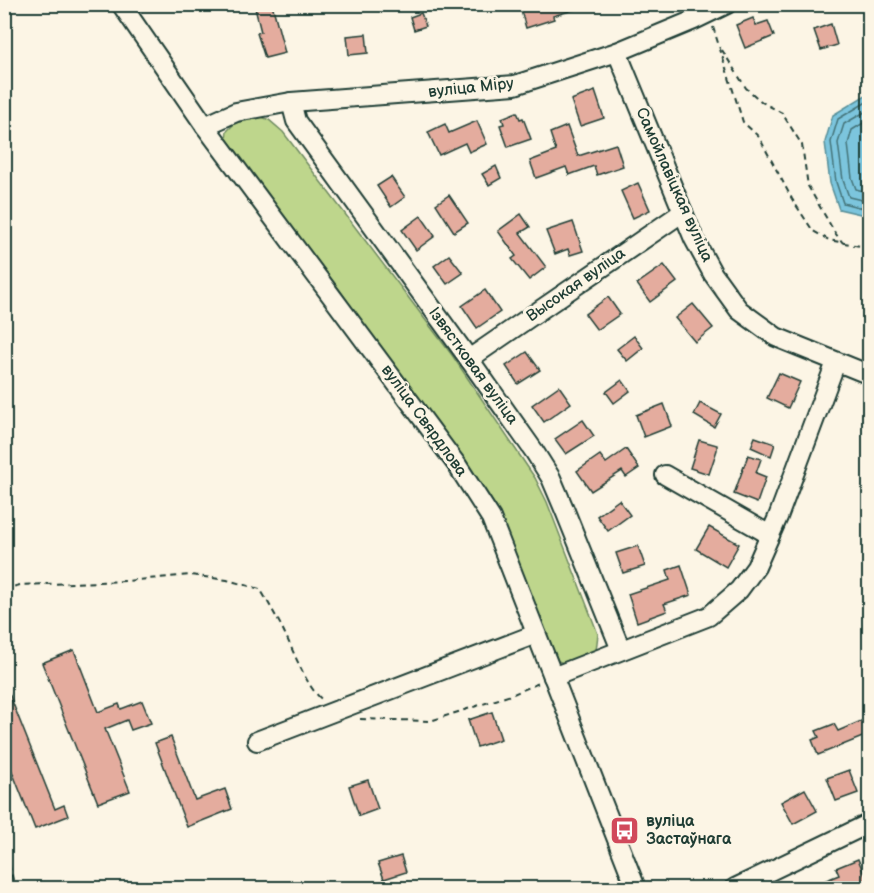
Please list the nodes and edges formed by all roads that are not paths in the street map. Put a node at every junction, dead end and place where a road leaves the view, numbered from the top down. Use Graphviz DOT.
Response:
graph roads {
  1 [pos="121,4"];
  2 [pos="727,4"];
  3 [pos="617,52"];
  4 [pos="291,102"];
  5 [pos="205,126"];
  6 [pos="683,212"];
  7 [pos="469,359"];
  8 [pos="836,362"];
  9 [pos="870,375"];
  10 [pos="665,475"];
  11 [pos="770,535"];
  12 [pos="536,634"];
  13 [pos="621,650"];
  14 [pos="553,677"];
  15 [pos="257,741"];
  16 [pos="870,823"];
  17 [pos="636,888"];
  18 [pos="735,888"];
  1 -- 5 [label="street, вуліца Свярдлова"];
  2 -- 3 [label="street, вуліца Міру"];
  3 -- 4 [label="street, вуліца Міру"];
  3 -- 6 [label="street, Самойлавіцкая вуліца"];
  4 -- 5 [label="street, вуліца Міру"];
  4 -- 7 [label="street, Ізвястковая вуліца"];
  5 -- 12 [label="street, вуліца Свярдлова"];
  6 -- 7 [label="street, Высокая вуліца"];
  6 -- 8 [label="street, Самойлавіцкая вуліца"];
  7 -- 13 [label="street, Ізвястковая вуліца"];
  8 -- 9 [label="street, Самойлавіцкая вуліца"];
  8 -- 11 [label="street"];
  10 -- 11 [label="street"];
  11 -- 13 [label="street"];
  12 -- 14 [label="street, вуліца Свярдлова"];
  12 -- 15 [label="street"];
  13 -- 14 [label="street"];
  14 -- 17 [label="street, вуліца Свярдлова"];
  16 -- 18 [label="street"];
}
